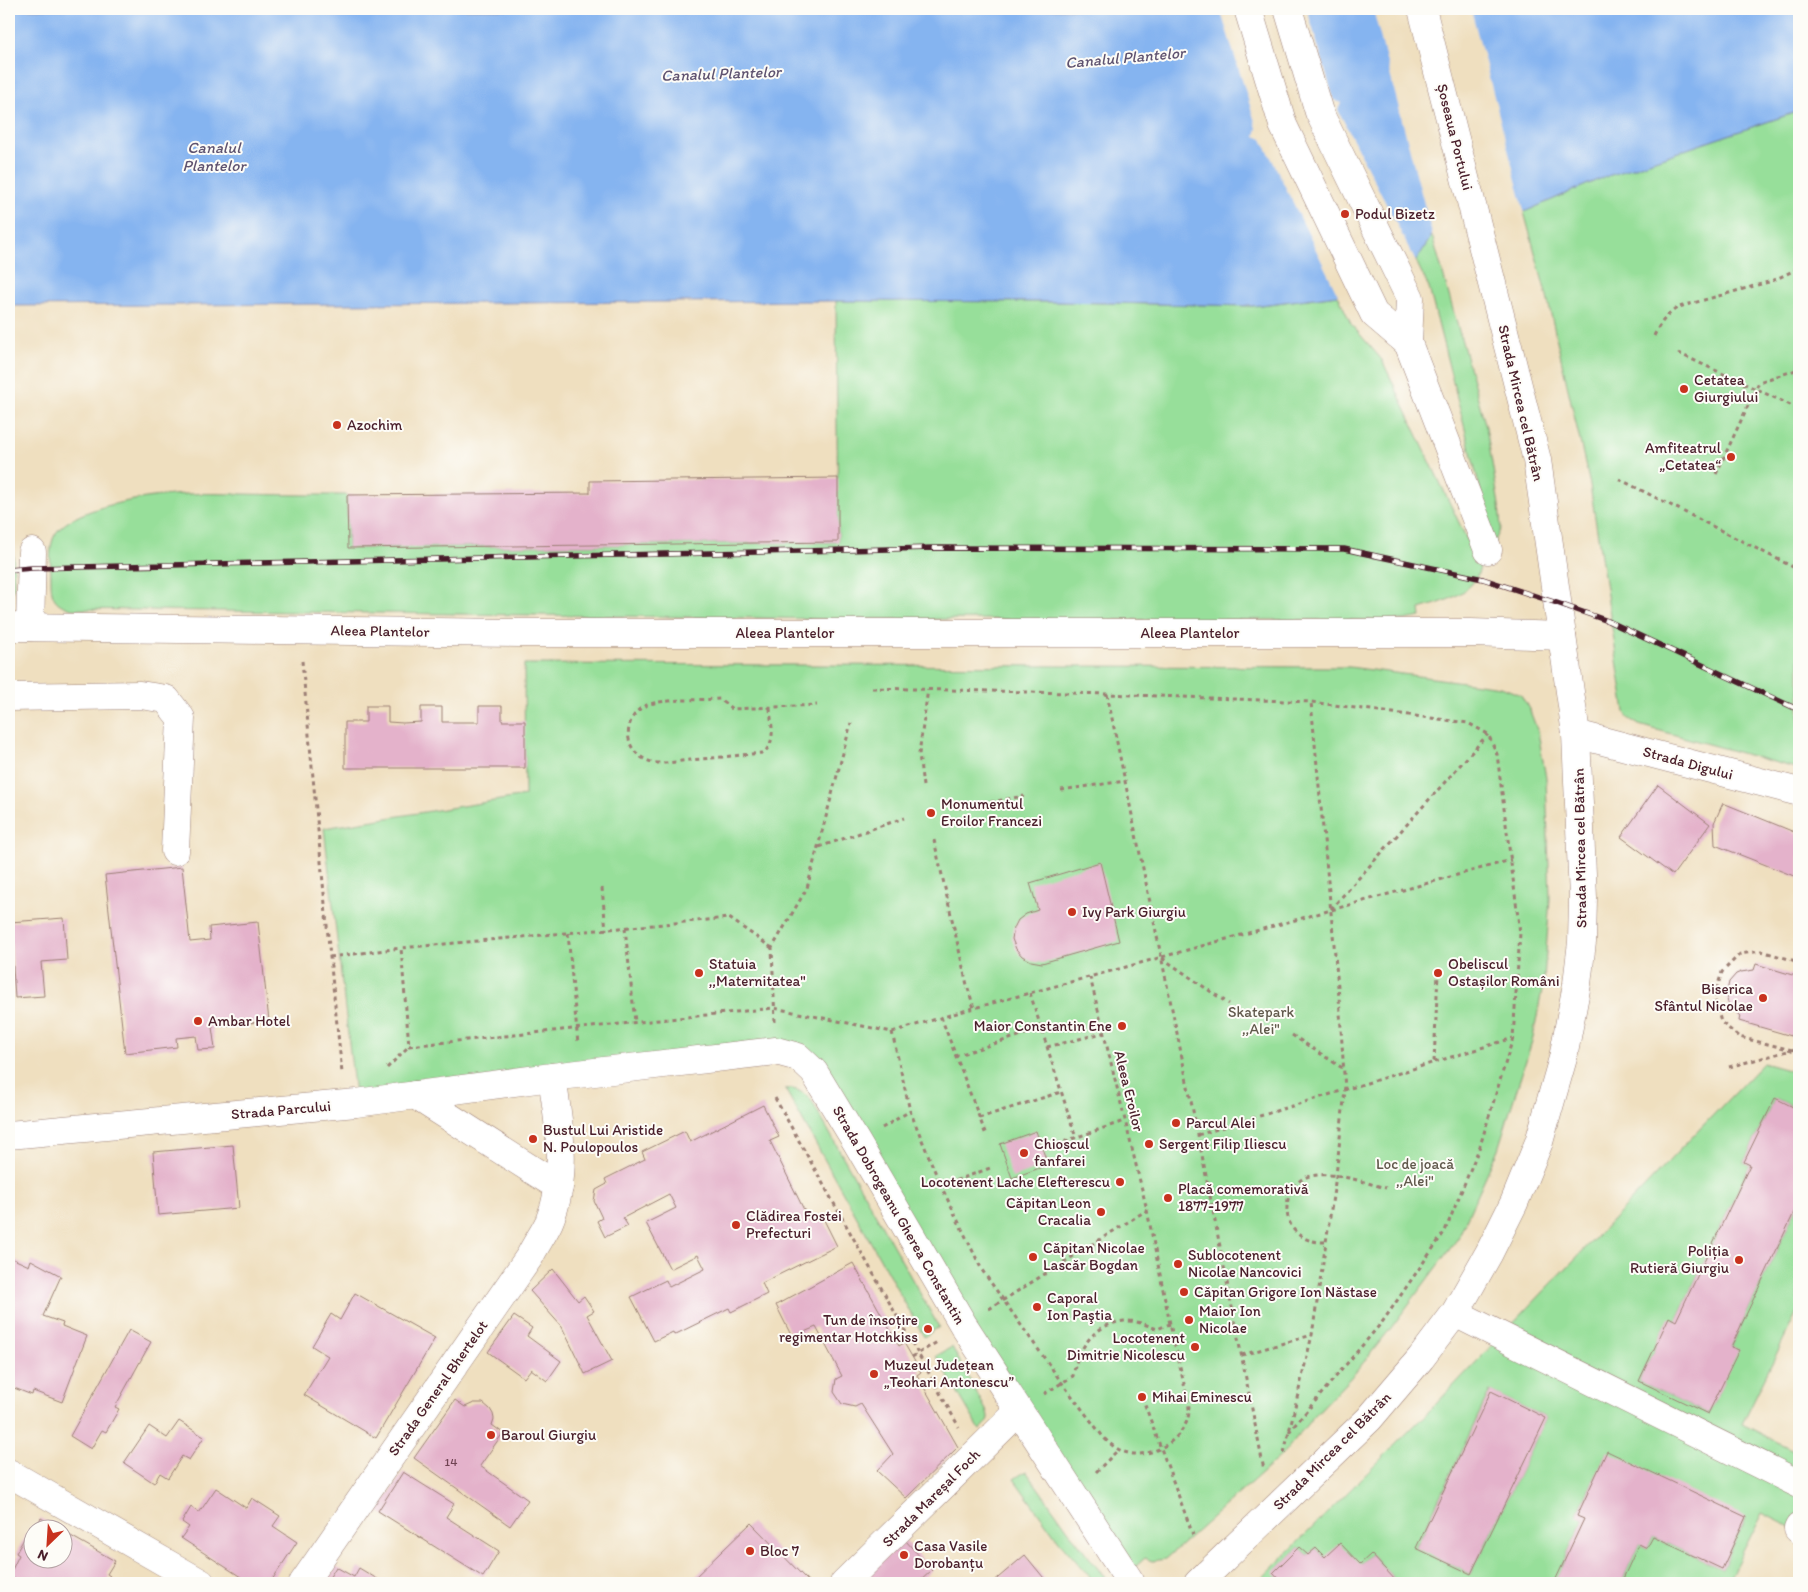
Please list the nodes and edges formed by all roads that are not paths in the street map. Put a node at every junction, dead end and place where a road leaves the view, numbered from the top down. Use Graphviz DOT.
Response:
graph roads {
  1 [pos="1248,9"];
  2 [pos="1288,9"];
  3 [pos="1422,9"];
  4 [pos="1488,264"];
  5 [pos="1408,343"];
  6 [pos="1488,550"];
  7 [pos="32,552"];
  8 [pos="20,627"];
  9 [pos="1562,636"];
  10 [pos="9,697"];
  11 [pos="1576,734"];
  12 [pos="1799,792"];
  13 [pos="175,851"];
  14 [pos="552,1077"];
  15 [pos="415,1095"];
  16 [pos="9,1135"];
  17 [pos="559,1187"];
  18 [pos="1455,1313"];
  19 [pos="1018,1412"];
  20 [pos="9,1473"];
  21 [pos="1799,1484"];
  22 [pos="201,1583"];
  23 [pos="304,1583"];
  24 [pos="844,1583"];
  25 [pos="1131,1583"];
  26 [pos="1198,1583"];
  1 -- 5 [label="street"];
  2 -- 5 [label="street"];
  3 -- 4 [label="street, Șoseaua Portului"];
  4 -- 9 [label="street, Strada Mircea cel Bătrân"];
  5 -- 6 [label="street"];
  7 -- 8 [label="street"];
  8 -- 9 [label="street, Aleea Plantelor"];
  9 -- 11 [label="street, Strada Mircea cel Bătrân"];
  10 -- 13 [label="street"];
  11 -- 12 [label="street, Strada Digului"];
  11 -- 18 [label="street, Strada Mircea cel Bătrân"];
  14 -- 15 [label="street, Strada Parcului"];
  14 -- 17 [label="street, Strada General Bhertelot"];
  14 -- 19 [label="street, Strada Dobrogeanu Gherea Constantin"];
  15 -- 16 [label="street, Strada Parcului"];
  15 -- 17 [label="street"];
  17 -- 23 [label="street, Strada General Bhertelot"];
  18 -- 21 [label="street"];
  18 -- 26 [label="street, Strada Mircea cel Bătrân"];
  19 -- 24 [label="street, Strada Mareșal Foch"];
  19 -- 25 [label="street, Strada Dobrogeanu Gherea Constantin"];
  20 -- 22 [label="street"];
}
